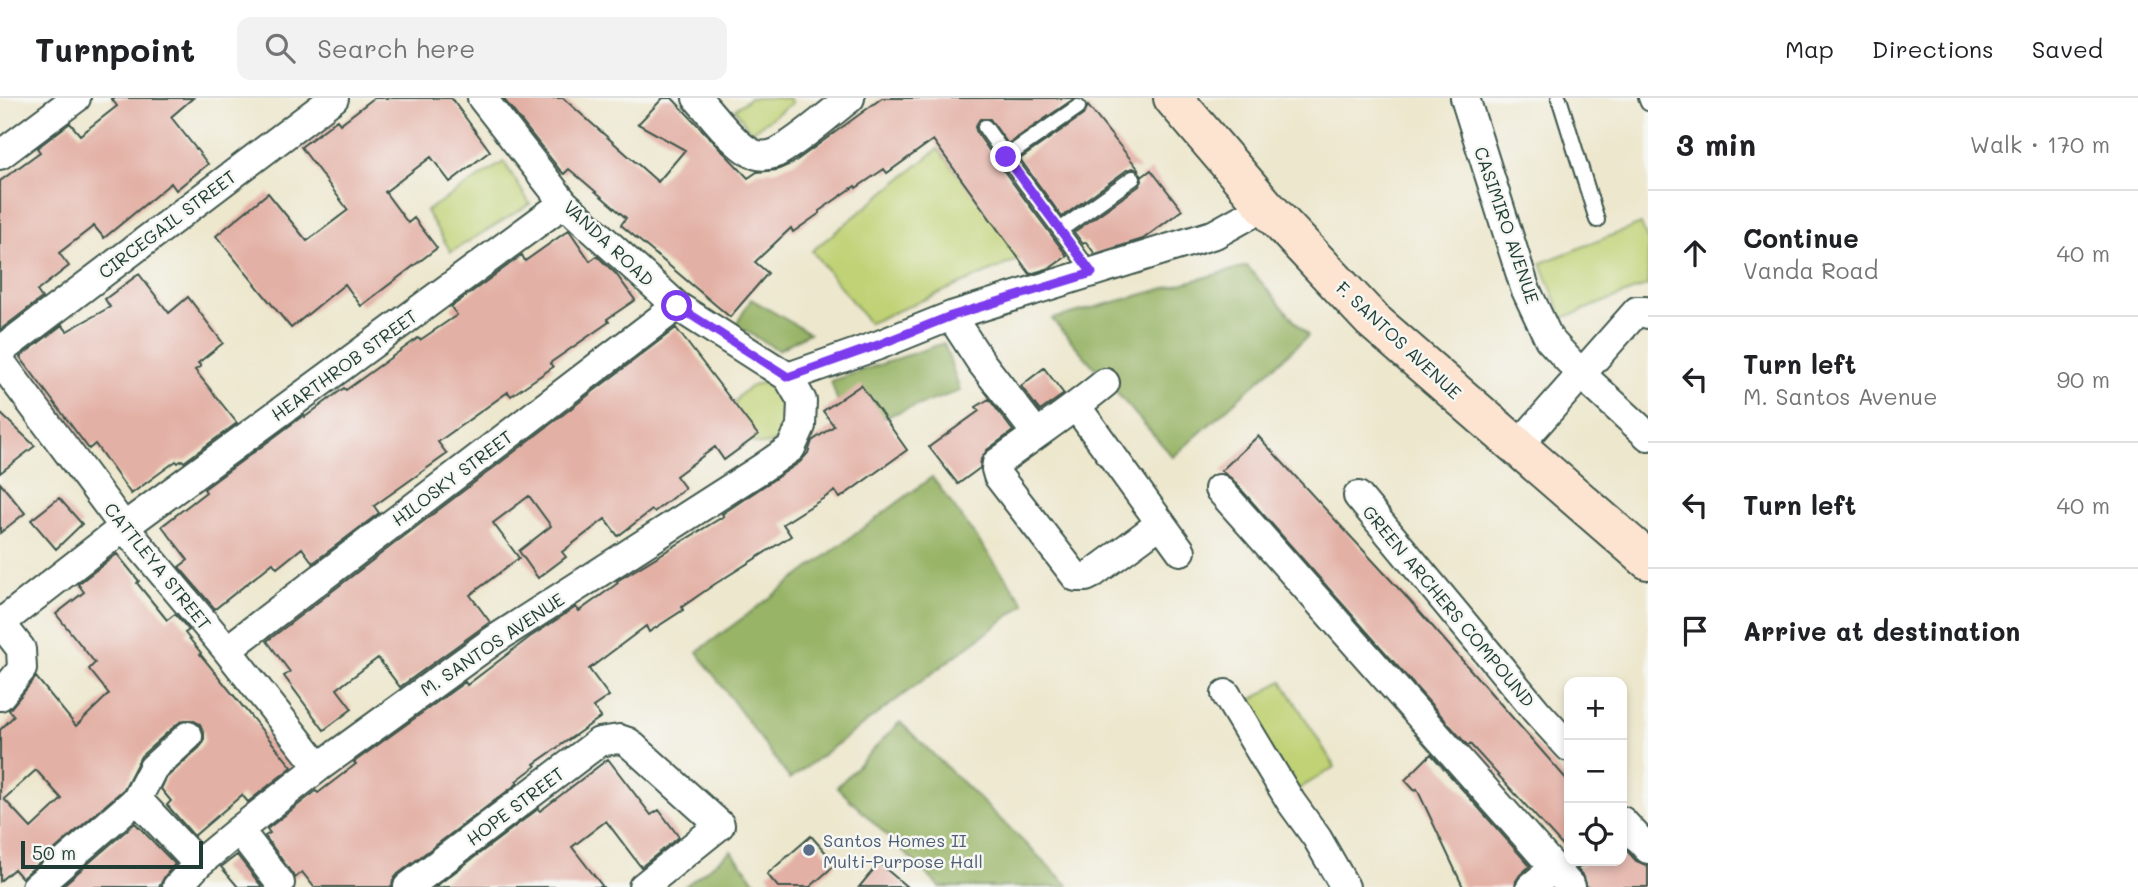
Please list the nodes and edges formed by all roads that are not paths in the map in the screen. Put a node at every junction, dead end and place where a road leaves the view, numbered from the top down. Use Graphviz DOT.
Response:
graph roads {
  1 [pos="76,98"];
  2 [pos="334,98"];
  3 [pos="482,98"];
  4 [pos="697,98"];
  5 [pos="850,98"];
  6 [pos="1173,98"];
  7 [pos="1465,98"];
  8 [pos="1559,98"];
  9 [pos="1078,107"];
  10 [pos="985,127"];
  11 [pos="0,155"];
  12 [pos="1006,157"];
  13 [pos="1133,178"];
  14 [pos="564,204"];
  15 [pos="1265,206"];
  16 [pos="1597,220"];
  17 [pos="1060,230"];
  18 [pos="1092,273"];
  19 [pos="677,306"];
  20 [pos="1648,314"];
  21 [pos="951,316"];
  22 [pos="0,351"];
  23 [pos="0,361"];
  24 [pos="1581,374"];
  25 [pos="788,377"];
  26 [pos="1105,383"];
  27 [pos="1076,407"];
  28 [pos="1036,433"];
  29 [pos="1648,436"];
  30 [pos="1517,447"];
  31 [pos="1219,489"];
  32 [pos="1358,496"];
  33 [pos="1161,523"];
  34 [pos="124,527"];
  35 [pos="1181,551"];
  36 [pos="1648,560"];
  37 [pos="0,622"];
  38 [pos="227,650"];
  39 [pos="1226,695"];
  40 [pos="0,696"];
  41 [pos="188,736"];
  42 [pos="1564,741"];
  43 [pos="319,767"];
  44 [pos="137,799"];
  45 [pos="1627,826"];
  46 [pos="239,830"];
  47 [pos="1648,849"];
  48 [pos="198,864"];
  49 [pos="1562,877"];
  50 [pos="280,883"];
  51 [pos="36,887"];
  52 [pos="177,887"];
  53 [pos="408,887"];
  54 [pos="643,887"];
  55 [pos="1345,887"];
  56 [pos="1531,887"];
  1 -- 11 [label="street"];
  2 -- 22 [label="street, CIRCEGAIL STREET"];
  3 -- 14 [label="street, VANDA ROAD"];
  4 -- 5 [label="street"];
  6 -- 15 [label="street, F. SANTOS AVENUE"];
  7 -- 24 [label="street, CASIMIRO AVENUE"];
  8 -- 16 [label="lane"];
  9 -- 12 [label="lane"];
  10 -- 12 [label="lane"];
  12 -- 17 [label="lane"];
  13 -- 17 [label="lane"];
  14 -- 19 [label="street, VANDA ROAD"];
  14 -- 34 [label="street, HEARTHROB STREET"];
  15 -- 18 [label="street"];
  15 -- 30 [label="street, F. SANTOS AVENUE"];
  17 -- 18 [label="lane"];
  18 -- 21 [label="street"];
  19 -- 25 [label="street, VANDA ROAD"];
  19 -- 38 [label="street, HILOSKY STREET"];
  20 -- 24 [label="street"];
  21 -- 25 [label="street"];
  21 -- 28 [label="street"];
  23 -- 34 [label="street, CATTLEYA STREET"];
  24 -- 29 [label="street, CASIMIRO AVENUE"];
  24 -- 30 [label="street"];
  25 -- 43 [label="street, M. SANTOS AVENUE"];
  26 -- 27 [label="street"];
  27 -- 28 [label="street"];
  27 -- 33 [label="street"];
  28 -- 33 [label="street"];
  30 -- 36 [label="street, F. SANTOS AVENUE"];
  31 -- 49 [label="street"];
  32 -- 42 [label="street, GREEN ARCHERS COMPOUND"];
  33 -- 35 [label="street"];
  34 -- 37 [label="street, HEARTHROB STREET"];
  34 -- 38 [label="street, CATTLEYA STREET"];
  37 -- 40 [label="street"];
  38 -- 43 [label="street, CATTLEYA STREET"];
  39 -- 55 [label="street"];
  41 -- 44 [label="street"];
  43 -- 46 [label="street, M. SANTOS AVENUE"];
  44 -- 48 [label="street"];
  44 -- 51 [label="street"];
  45 -- 47 [label="street"];
  46 -- 48 [label="street, M. SANTOS AVENUE"];
  46 -- 50 [label="street"];
  48 -- 52 [label="street, M. SANTOS AVENUE"];
  49 -- 56 [label="street"];
  53 -- 54 [label="street, HOPE STREET"];
}
